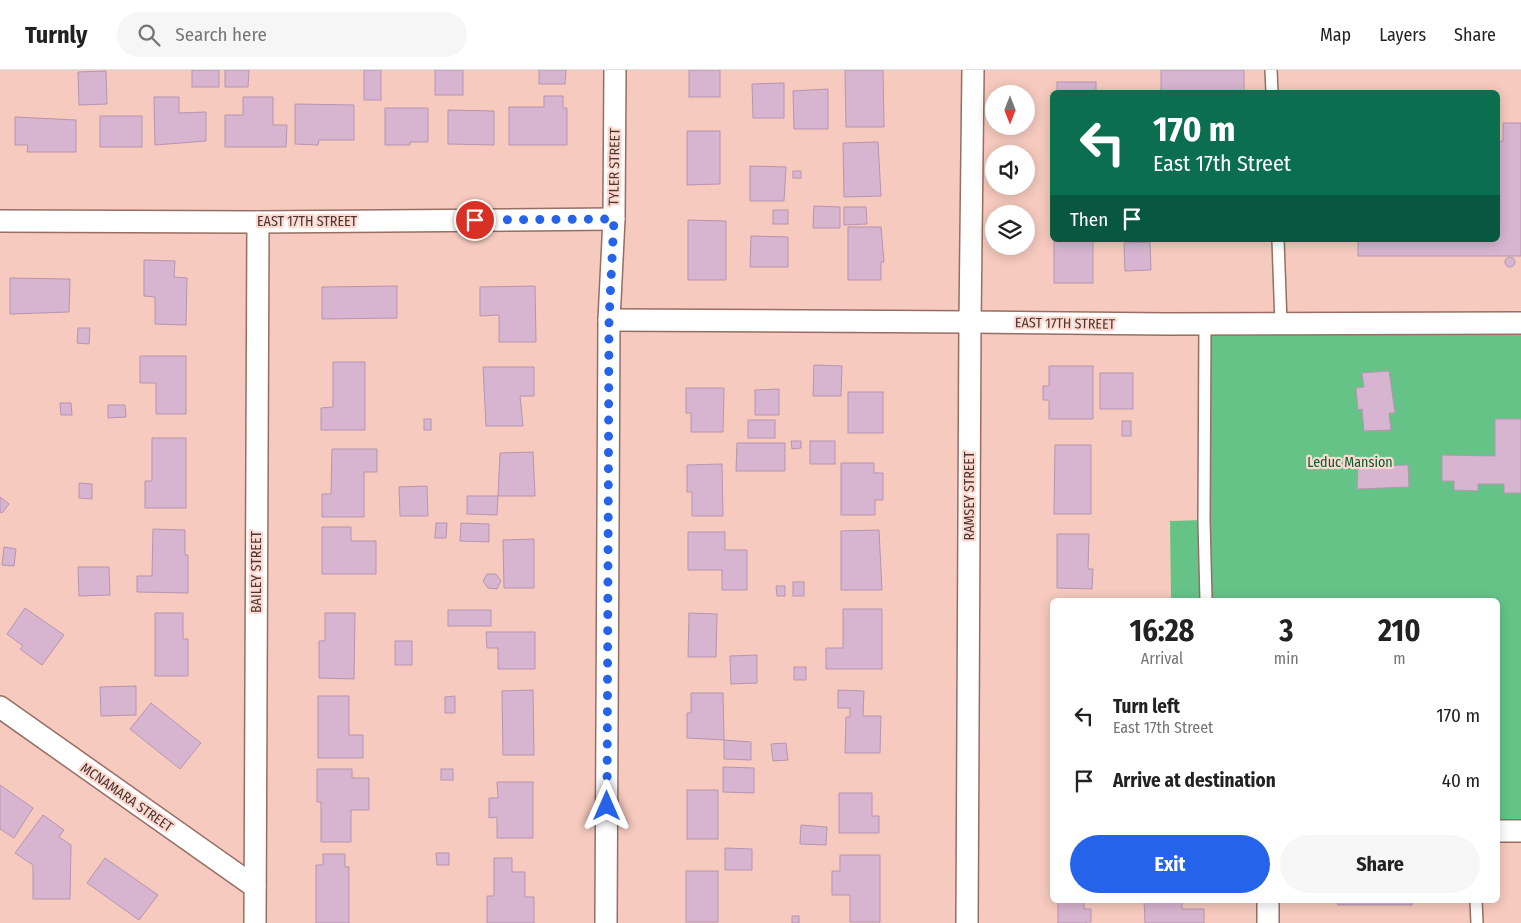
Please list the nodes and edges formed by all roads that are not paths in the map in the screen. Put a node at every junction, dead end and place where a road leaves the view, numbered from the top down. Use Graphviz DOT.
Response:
graph roads {
  1 [pos="615,70"];
  2 [pos="973,70"];
  3 [pos="1271,70"];
  4 [pos="1272,90"];
  5 [pos="614,219"];
  6 [pos="0,221"];
  7 [pos="258,222"];
  8 [pos="1278,242"];
  9 [pos="609,320"];
  10 [pos="970,322"];
  11 [pos="1521,323"];
  12 [pos="1205,324"];
  13 [pos="1281,324"];
  14 [pos="1206,598"];
  15 [pos="0,707"];
  16 [pos="1500,831"];
  17 [pos="1521,831"];
  18 [pos="255,887"];
  19 [pos="1268,903"];
  20 [pos="1476,903"];
  21 [pos="255,923"];
  22 [pos="606,923"];
  23 [pos="967,923"];
  24 [pos="1268,923"];
  25 [pos="1477,923"];
  1 -- 5 [label="street, TYLER STREET"];
  2 -- 10 [label="street, RAMSEY STREET"];
  3 -- 4 [label="lane"];
  5 -- 7 [label="street, EAST 17TH STREET"];
  5 -- 9 [label="street, TYLER STREET"];
  6 -- 7 [label="street, EAST 17TH STREET"];
  7 -- 18 [label="street, BAILEY STREET"];
  8 -- 13 [label="lane"];
  9 -- 10 [label="street, EAST 17TH STREET"];
  9 -- 22 [label="street, TYLER STREET"];
  10 -- 12 [label="street, EAST 17TH STREET"];
  10 -- 23 [label="street, RAMSEY STREET"];
  11 -- 13 [label="street, EAST 17TH STREET"];
  12 -- 13 [label="street, EAST 17TH STREET"];
  12 -- 14 [label="lane"];
  15 -- 18 [label="street, MCNAMARA STREET"];
  16 -- 17 [label="street"];
  18 -- 21 [label="street, BAILEY STREET"];
  19 -- 24 [label="street"];
  20 -- 25 [label="lane"];
}
